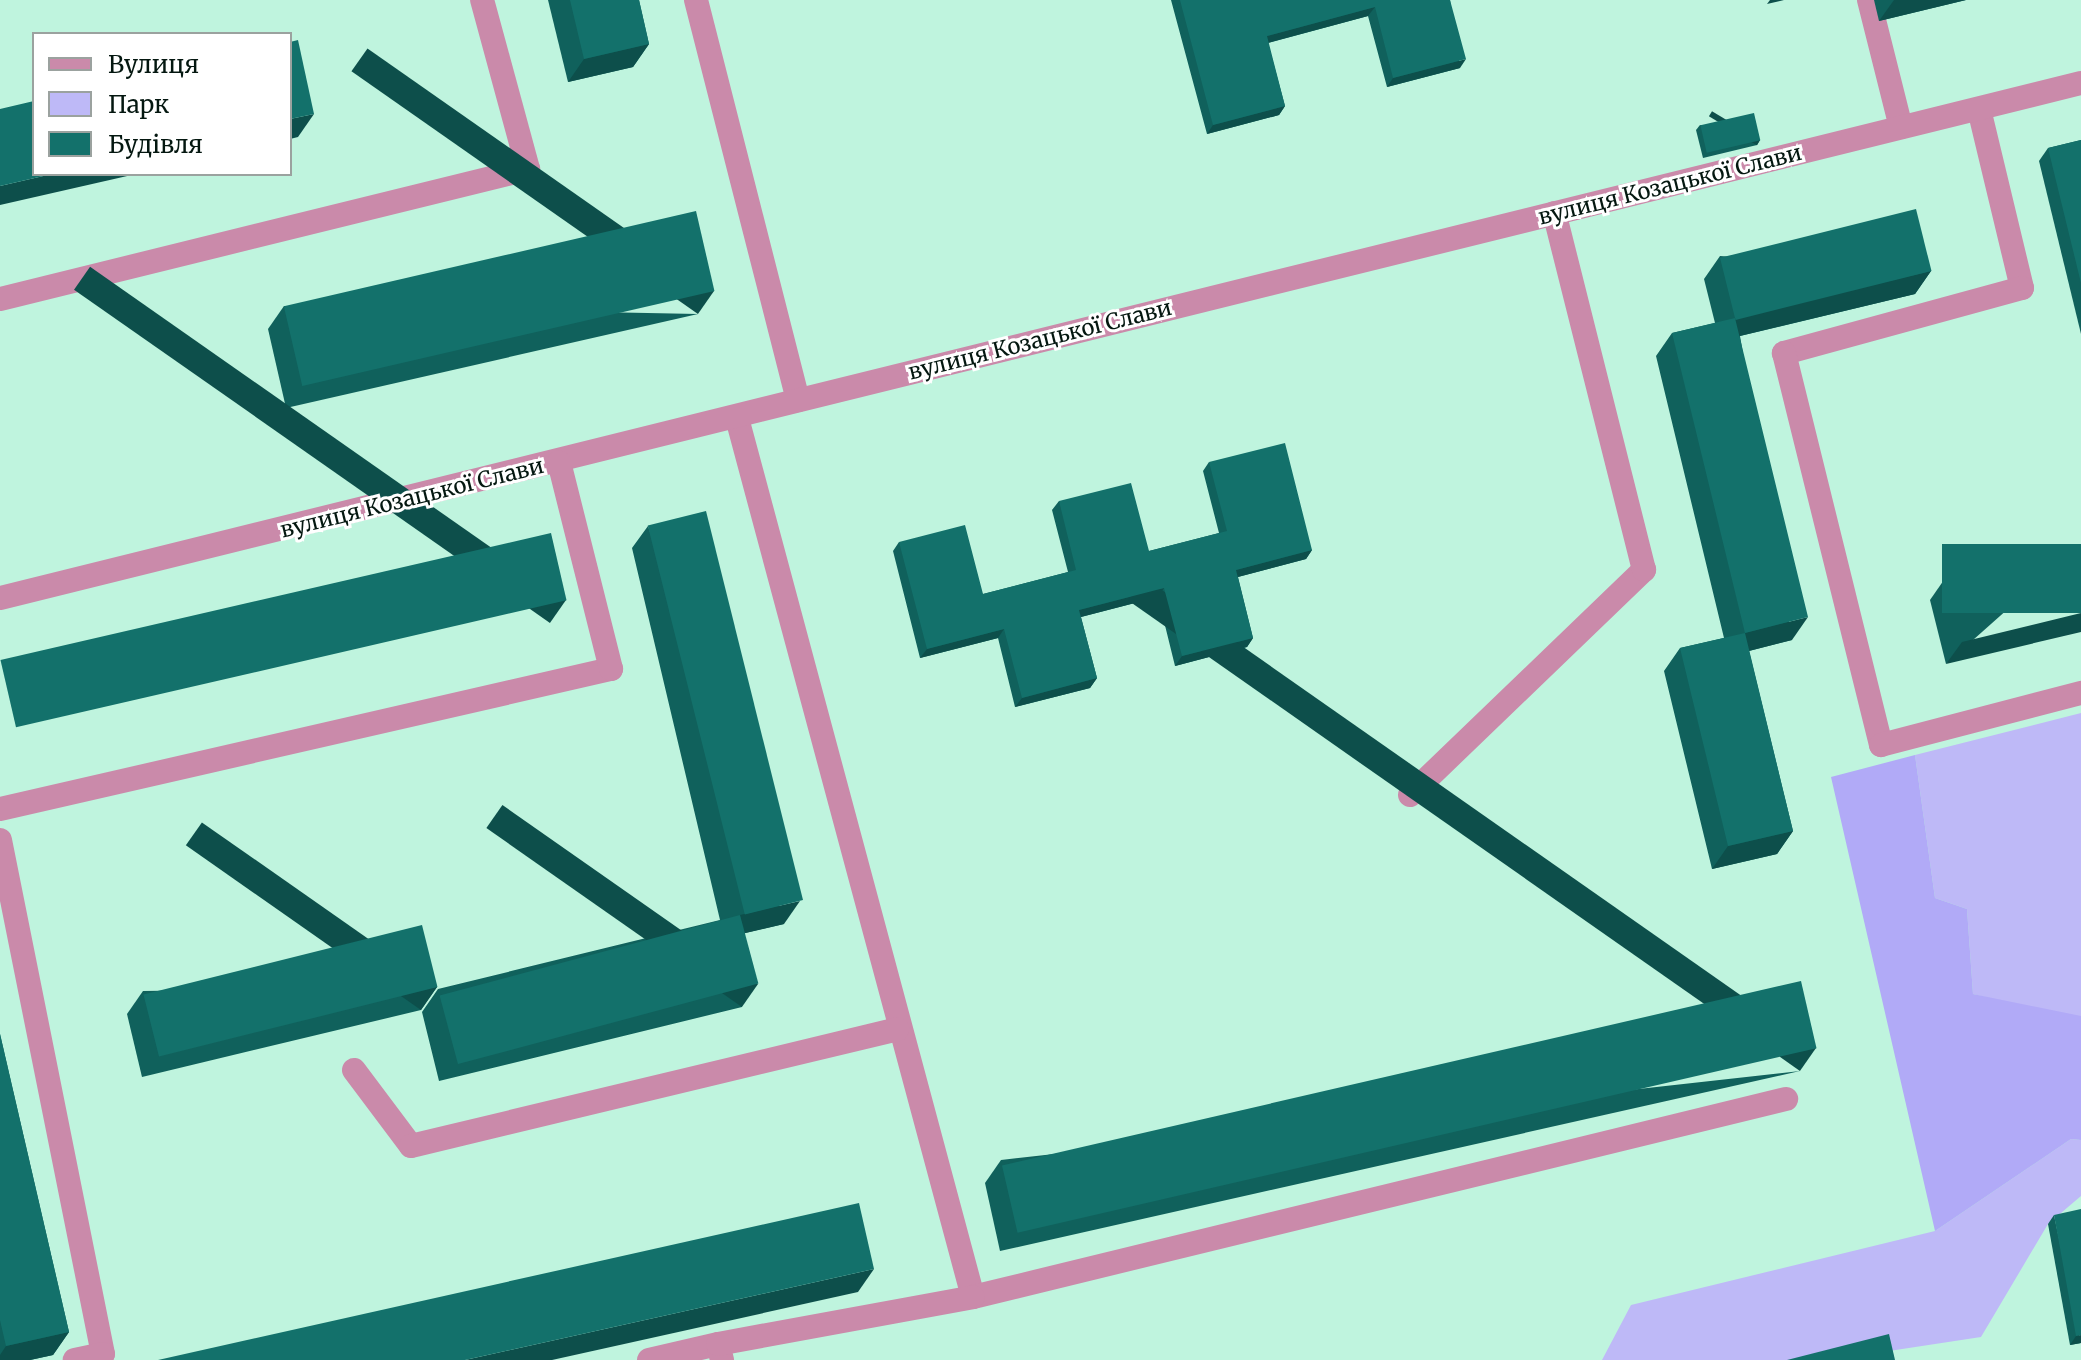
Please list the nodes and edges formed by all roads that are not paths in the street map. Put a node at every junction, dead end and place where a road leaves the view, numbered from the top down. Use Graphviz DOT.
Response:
graph roads {
  1 [pos="482,0"];
  2 [pos="696,0"];
  3 [pos="1869,0"];
  4 [pos="2081,83"];
  5 [pos="1979,109"];
  6 [pos="1901,127"];
  7 [pos="1554,213"];
  8 [pos="0,299"];
  9 [pos="798,400"];
  10 [pos="737,418"];
  11 [pos="559,462"];
  12 [pos="0,598"];
  13 [pos="2081,693"];
  14 [pos="1410,795"];
  15 [pos="0,809"];
  16 [pos="0,840"];
  17 [pos="897,1029"];
  18 [pos="354,1070"];
  19 [pos="1786,1099"];
  20 [pos="973,1297"];
  21 [pos="720,1352"];
  22 [pos="75,1360"];
  23 [pos="649,1360"];
  1 -- 8 [label="street"];
  2 -- 9 [label="street"];
  3 -- 6 [label="street"];
  4 -- 5 [label="street, вулиця Козацької Слави"];
  5 -- 6 [label="street, вулиця Козацької Слави"];
  5 -- 13 [label="street"];
  6 -- 7 [label="street, вулиця Козацької Слави"];
  7 -- 9 [label="street, вулиця Козацької Слави"];
  7 -- 14 [label="street"];
  9 -- 10 [label="street, вулиця Козацької Слави"];
  10 -- 11 [label="street, вулиця Козацької Слави"];
  10 -- 17 [label="street"];
  11 -- 12 [label="street, вулиця Козацької Слави"];
  11 -- 15 [label="street"];
  16 -- 22 [label="street"];
  17 -- 18 [label="street"];
  17 -- 20 [label="street"];
  19 -- 20 [label="street"];
  20 -- 21 [label="street"];
  21 -- 23 [label="street"];
}
